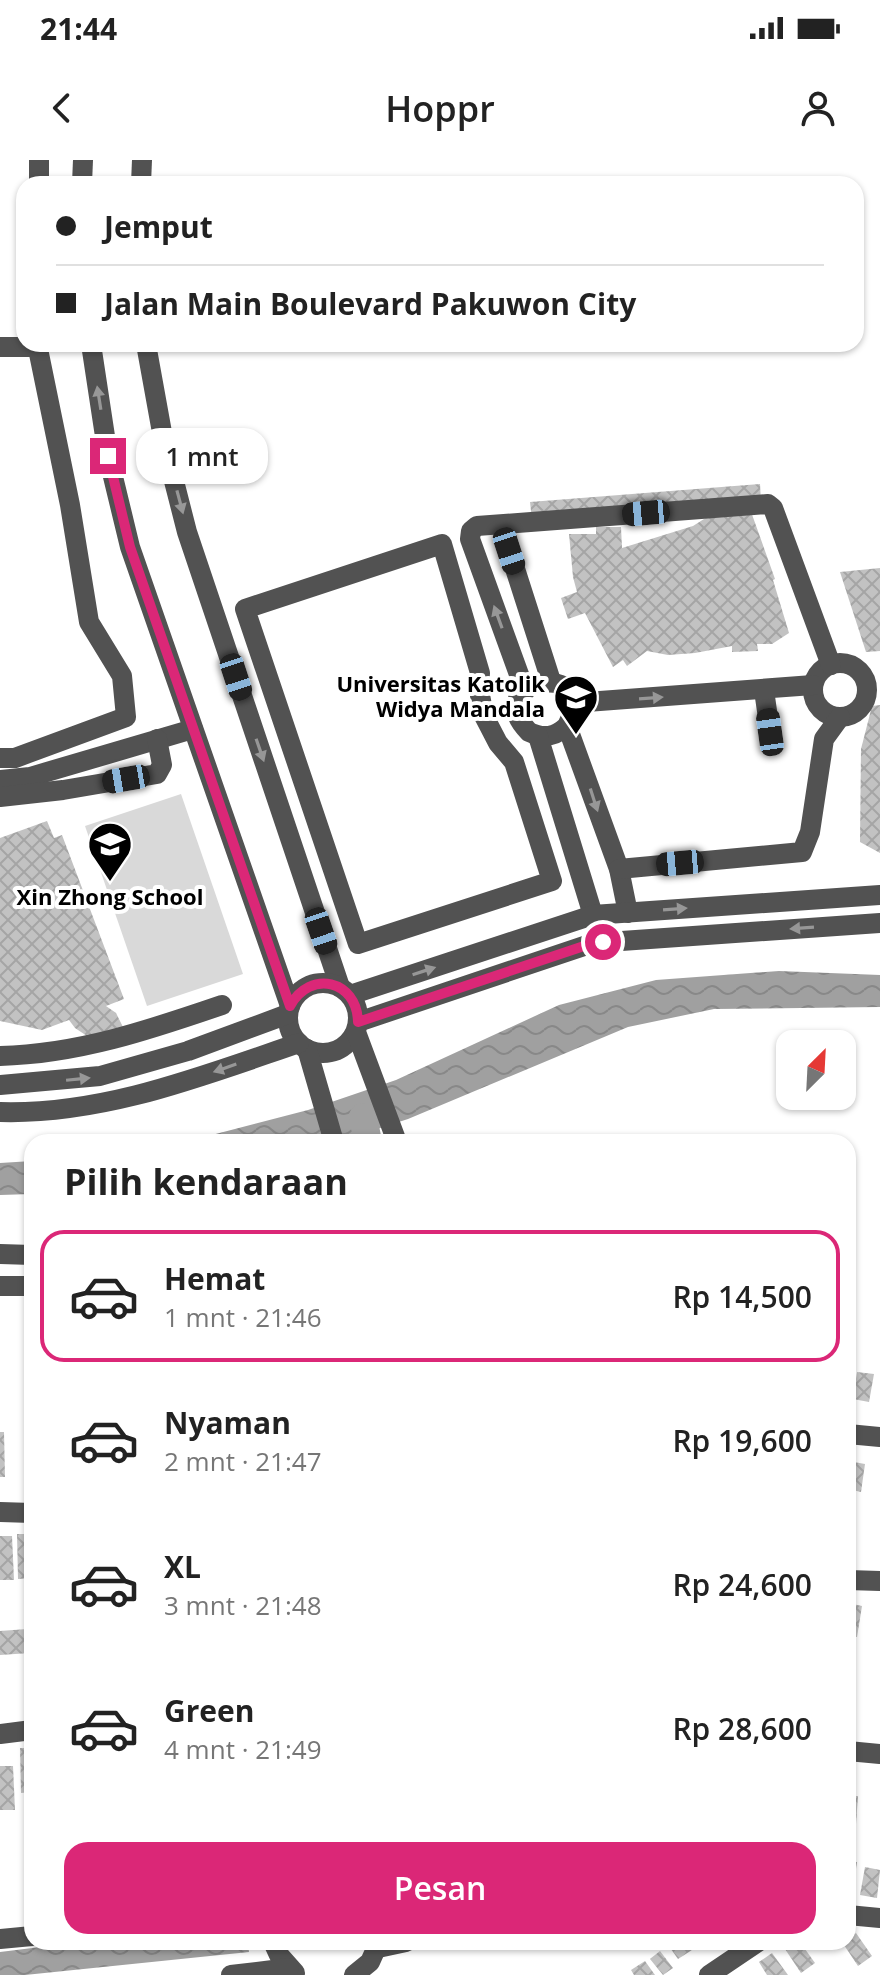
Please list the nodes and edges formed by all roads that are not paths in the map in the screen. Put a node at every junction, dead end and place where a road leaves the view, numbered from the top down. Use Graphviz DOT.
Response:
graph roads {
  1 [pos="38,352"];
  2 [pos="92,352"];
  3 [pos="147,352"];
  4 [pos="501,525"];
  5 [pos="831,665"];
  6 [pos="873,679"];
  7 [pos="551,681"];
  8 [pos="813,685"];
  9 [pos="764,690"];
  10 [pos="525,691"];
  11 [pos="573,703"];
  12 [pos="840,717"];
  13 [pos="567,726"];
  14 [pos="193,729"];
  15 [pos="770,732"];
  16 [pos="538,736"];
  17 [pos="157,739"];
  18 [pos="0,758"];
  19 [pos="0,780"];
  20 [pos="0,797"];
  21 [pos="619,869"];
  22 [pos="552,881"];
  23 [pos="880,895"];
  24 [pos="713,907"];
  25 [pos="628,913"];
  26 [pos="593,915"];
  27 [pos="880,923"];
  28 [pos="716,934"];
  29 [pos="345,991"];
  30 [pos="222,1005"];
  31 [pos="289,1010"];
  32 [pos="168,1024"];
  33 [pos="357,1027"];
  34 [pos="112,1041"];
  35 [pos="303,1046"];
  36 [pos="178,1054"];
  37 [pos="0,1056"];
  38 [pos="120,1070"];
  39 [pos="0,1085"];
  40 [pos="0,1112"];
  41 [pos="331,1134"];
  42 [pos="394,1134"];
  43 [pos="0,1254"];
  44 [pos="24,1255"];
  45 [pos="0,1286"];
  46 [pos="24,1286"];
  47 [pos="856,1435"];
  48 [pos="880,1437"];
  49 [pos="0,1512"];
  50 [pos="24,1513"];
  51 [pos="856,1580"];
  52 [pos="880,1581"];
  53 [pos="24,1731"];
  54 [pos="0,1734"];
  55 [pos="856,1752"];
  56 [pos="880,1754"];
  57 [pos="856,1916"];
  58 [pos="880,1918"];
  59 [pos="24,1937"];
  60 [pos="0,1939"];
  61 [pos="277,1950"];
  62 [pos="376,1950"];
  63 [pos="746,1950"];
  64 [pos="293,1972"];
  65 [pos="357,1974"];
  66 [pos="231,1975"];
  67 [pos="709,1975"];
  1 -- 18 [label="street"];
  14 -- 2 [label="street, one-way"];
  3 -- 29 [label="street, one-way"];
  4 -- 5 [label="street"];
  4 -- 7 [label="street"];
  10 -- 4 [label="street, one-way"];
  5 -- 6 [label="street"];
  5 -- 8 [label="street"];
  6 -- 12 [label="street"];
  7 -- 10 [label="street"];
  7 -- 11 [label="street"];
  8 -- 9 [label="street"];
  8 -- 12 [label="street"];
  11 -- 9 [label="street, one-way"];
  9 -- 15 [label="street"];
  10 -- 16 [label="street"];
  11 -- 13 [label="street"];
  12 -- 21 [label="street"];
  13 -- 16 [label="street"];
  13 -- 21 [label="street, one-way"];
  14 -- 17 [label="street"];
  14 -- 31 [label="street"];
  16 -- 26 [label="street"];
  17 -- 19 [label="street"];
  17 -- 20 [label="street"];
  21 -- 25 [label="street"];
  22 -- 22 [label="street"];
  23 -- 24 [label="street"];
  25 -- 24 [label="street, one-way"];
  24 -- 28 [label="street"];
  25 -- 26 [label="street"];
  29 -- 26 [label="street, one-way"];
  27 -- 28 [label="street, one-way"];
  28 -- 33 [label="street"];
  29 -- 31 [label="street"];
  29 -- 33 [label="street"];
  30 -- 32 [label="street"];
  31 -- 35 [label="street"];
  31 -- 36 [label="street"];
  32 -- 34 [label="street"];
  32 -- 36 [label="street"];
  33 -- 35 [label="street"];
  33 -- 42 [label="street"];
  34 -- 37 [label="street"];
  34 -- 38 [label="street"];
  35 -- 40 [label="street, one-way"];
  35 -- 41 [label="street"];
  36 -- 38 [label="street"];
  39 -- 38 [label="street, one-way"];
  43 -- 44 [label="street"];
  45 -- 46 [label="street"];
  47 -- 48 [label="street"];
  49 -- 50 [label="street"];
  51 -- 52 [label="street"];
  53 -- 54 [label="street"];
  55 -- 56 [label="street"];
  57 -- 58 [label="street"];
  59 -- 60 [label="street"];
  61 -- 64 [label="street"];
  62 -- 65 [label="street"];
  63 -- 67 [label="street"];
  64 -- 66 [label="street"];
}
